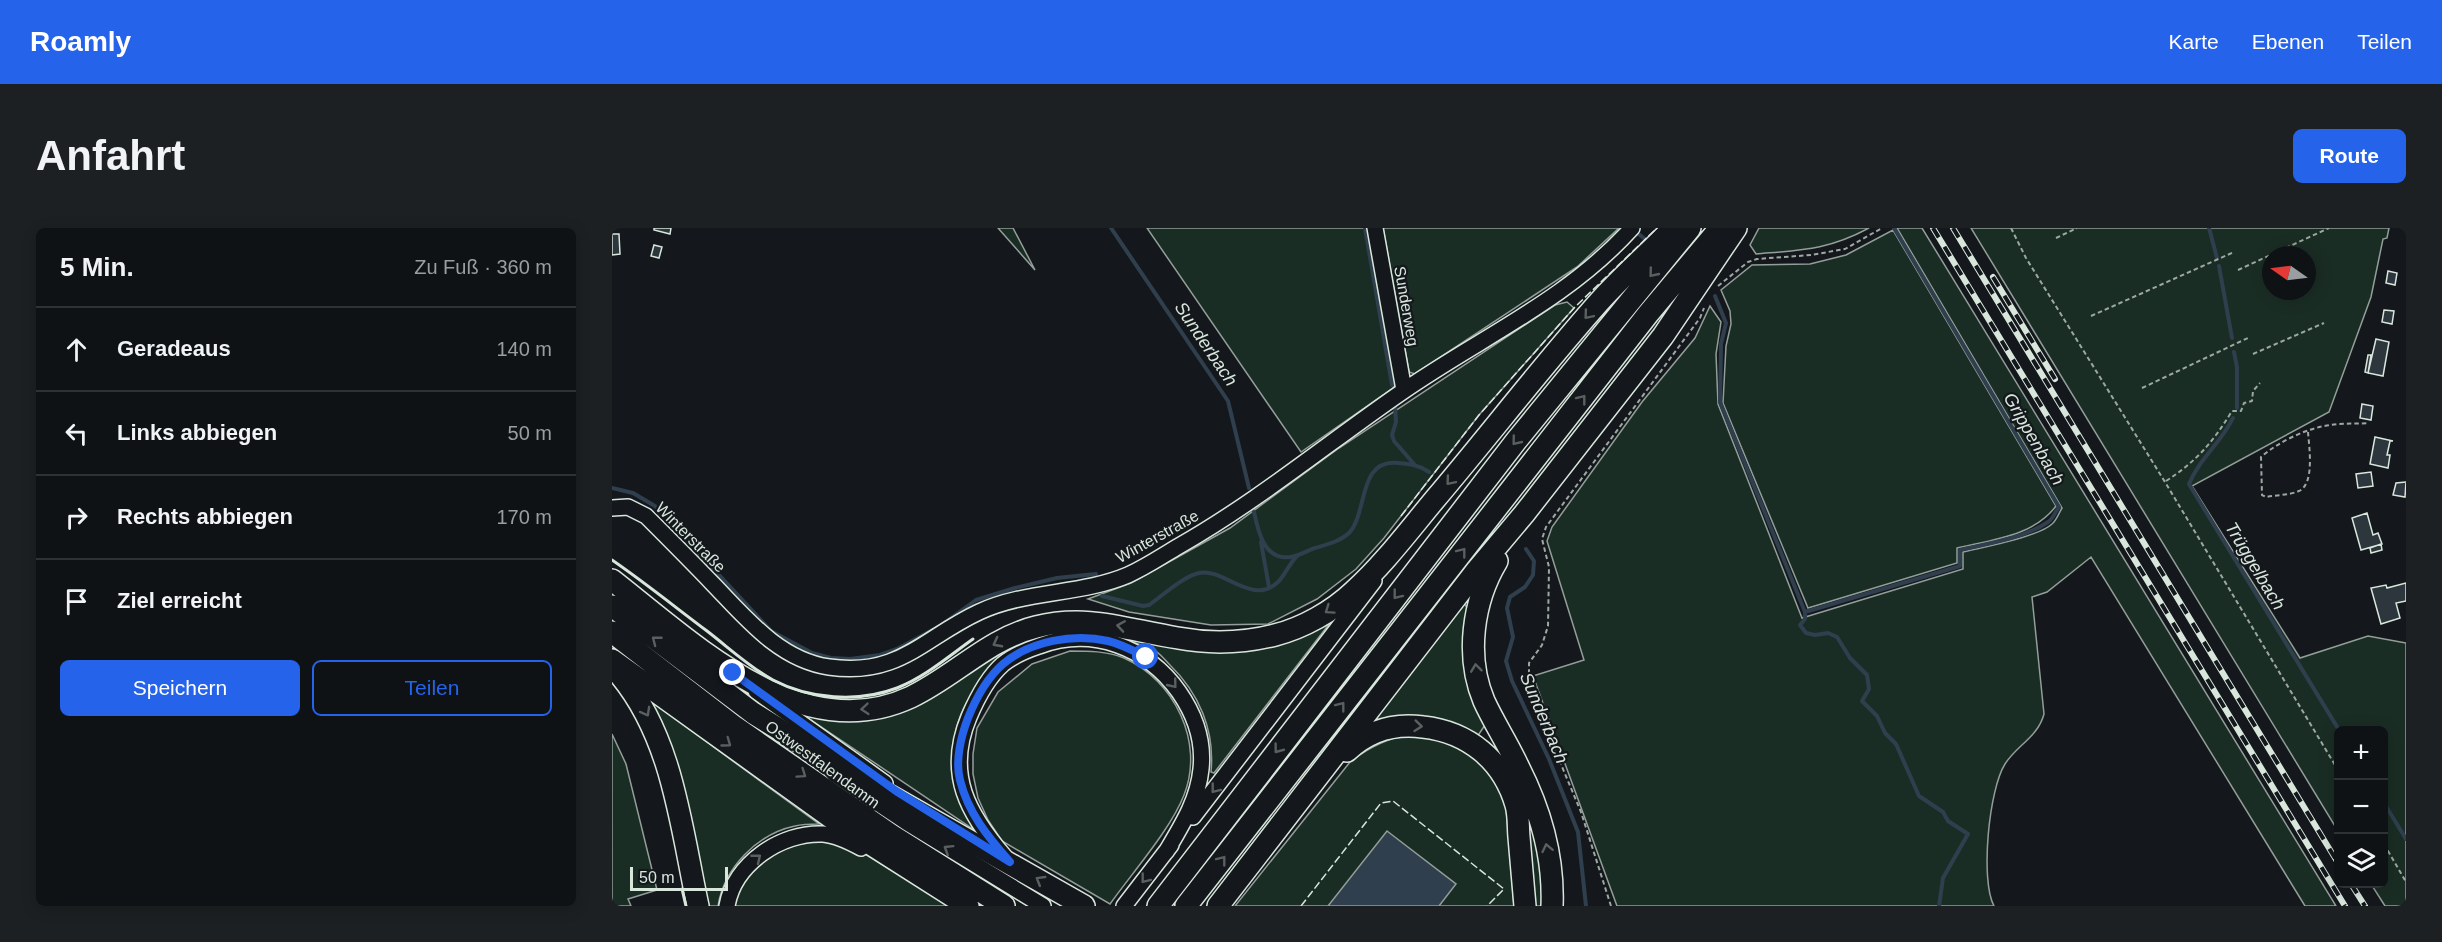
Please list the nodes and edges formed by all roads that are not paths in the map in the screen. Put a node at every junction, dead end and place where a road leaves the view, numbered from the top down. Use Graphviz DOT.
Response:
graph roads {
  1 [pos="1375,228"];
  2 [pos="1632,228"];
  3 [pos="1673,228"];
  4 [pos="1690,228"];
  5 [pos="1720,228"];
  6 [pos="1736,228"];
  7 [pos="1404,390"];
  8 [pos="612,508"];
  9 [pos="1524,514"];
  10 [pos="1414,525"];
  11 [pos="612,580"];
  12 [pos="612,606"];
  13 [pos="612,632"];
  14 [pos="612,660"];
  15 [pos="612,665"];
  16 [pos="733,673"];
  17 [pos="753,713"];
  18 [pos="1316,780"];
  19 [pos="1166,852"];
  20 [pos="1010,862"];
  21 [pos="918,876"];
  22 [pos="1078,902"];
  23 [pos="698,906"];
  24 [pos="727,906"];
  25 [pos="968,906"];
  26 [pos="1004,906"];
  27 [pos="1043,906"];
  28 [pos="1124,906"];
  29 [pos="1158,906"];
  30 [pos="1186,906"];
  31 [pos="1218,906"];
  32 [pos="1525,906"];
  33 [pos="1552,906"];
  1 -- 7 [label="street, Sunderweg"];
  2 -- 7 [label="street, Winterstraße"];
  3 -- 10 [label="highway, one-way"];
  4 -- 29 [label="highway, one-way"];
  30 -- 5 [label="highway, one-way"];
  6 -- 9 [label="highway"];
  7 -- 8 [label="street, Winterstraße"];
  9 -- 18 [label="highway"];
  33 -- 9 [label="highway, one-way"];
  10 -- 16 [label="highway, one-way"];
  10 -- 19 [label="street, one-way"];
  11 -- 16 [label="highway"];
  17 -- 12 [label="highway, Ostwestfalendamm, one-way"];
  13 -- 26 [label="highway, Ostwestfalendamm, one-way"];
  14 -- 21 [label="highway, one-way"];
  15 -- 23 [label="highway, one-way"];
  16 -- 20 [label="street"];
  17 -- 20 [label="highway"];
  27 -- 17 [label="street, Ostwestfalendamm, one-way"];
  18 -- 31 [label="highway"];
  18 -- 32 [label="highway, one-way"];
  20 -- 19 [label="street, one-way"];
  19 -- 28 [label="street, one-way"];
  22 -- 20 [label="highway, one-way"];
  24 -- 21 [label="street, one-way"];
  21 -- 25 [label="highway"];
}
